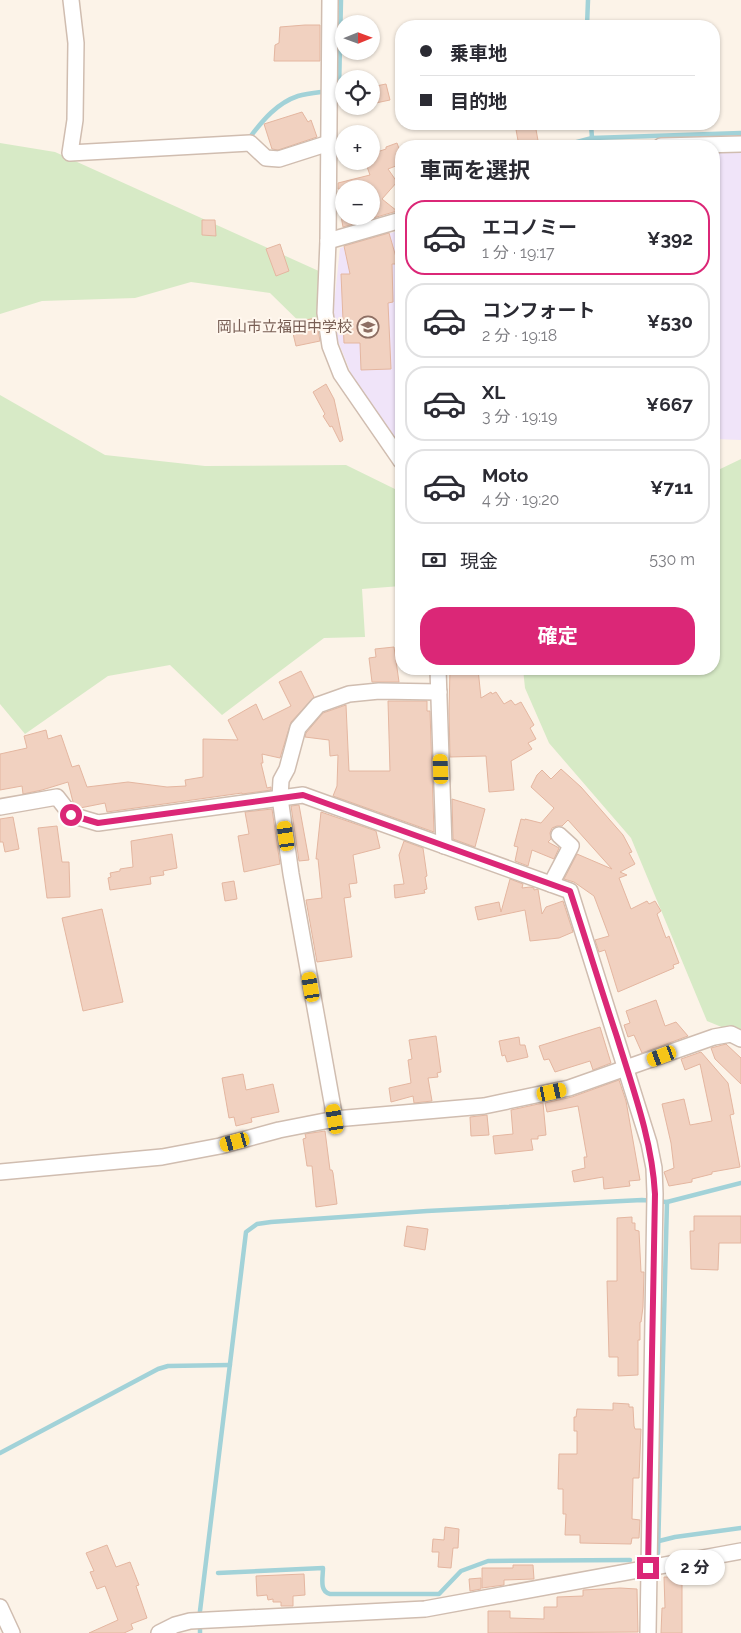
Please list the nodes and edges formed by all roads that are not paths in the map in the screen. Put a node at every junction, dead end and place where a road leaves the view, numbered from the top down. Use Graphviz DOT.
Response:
graph roads {
  1 [pos="71,0"];
  2 [pos="330,0"];
  3 [pos="329,143"];
  4 [pos="741,144"];
  5 [pos="720,145"];
  6 [pos="395,222"];
  7 [pos="328,241"];
  8 [pos="395,451"];
  9 [pos="438,675"];
  10 [pos="439,692"];
  11 [pos="280,798"];
  12 [pos="0,807"];
  13 [pos="559,836"];
  14 [pos="444,846"];
  15 [pos="551,884"];
  16 [pos="741,1039"];
  17 [pos="627,1069"];
  18 [pos="335,1119"];
  19 [pos="0,1172"];
  20 [pos="741,1551"];
  21 [pos="648,1568"];
  22 [pos="0,1607"];
  23 [pos="12,1633"];
  24 [pos="159,1633"];
  25 [pos="648,1633"];
  1 -- 3 [label="street"];
  2 -- 3 [label="street"];
  3 -- 7 [label="street"];
  4 -- 5 [label="street"];
  6 -- 7 [label="street"];
  7 -- 8 [label="street"];
  9 -- 10 [label="street"];
  10 -- 11 [label="street"];
  10 -- 14 [label="street"];
  11 -- 12 [label="street"];
  11 -- 14 [label="street"];
  11 -- 18 [label="street"];
  13 -- 15 [label="street"];
  14 -- 15 [label="street"];
  15 -- 17 [label="street"];
  16 -- 17 [label="street"];
  17 -- 18 [label="street"];
  17 -- 21 [label="street"];
  18 -- 19 [label="street"];
  20 -- 21 [label="street"];
  21 -- 24 [label="street"];
  21 -- 25 [label="street"];
  22 -- 23 [label="street"];
}
